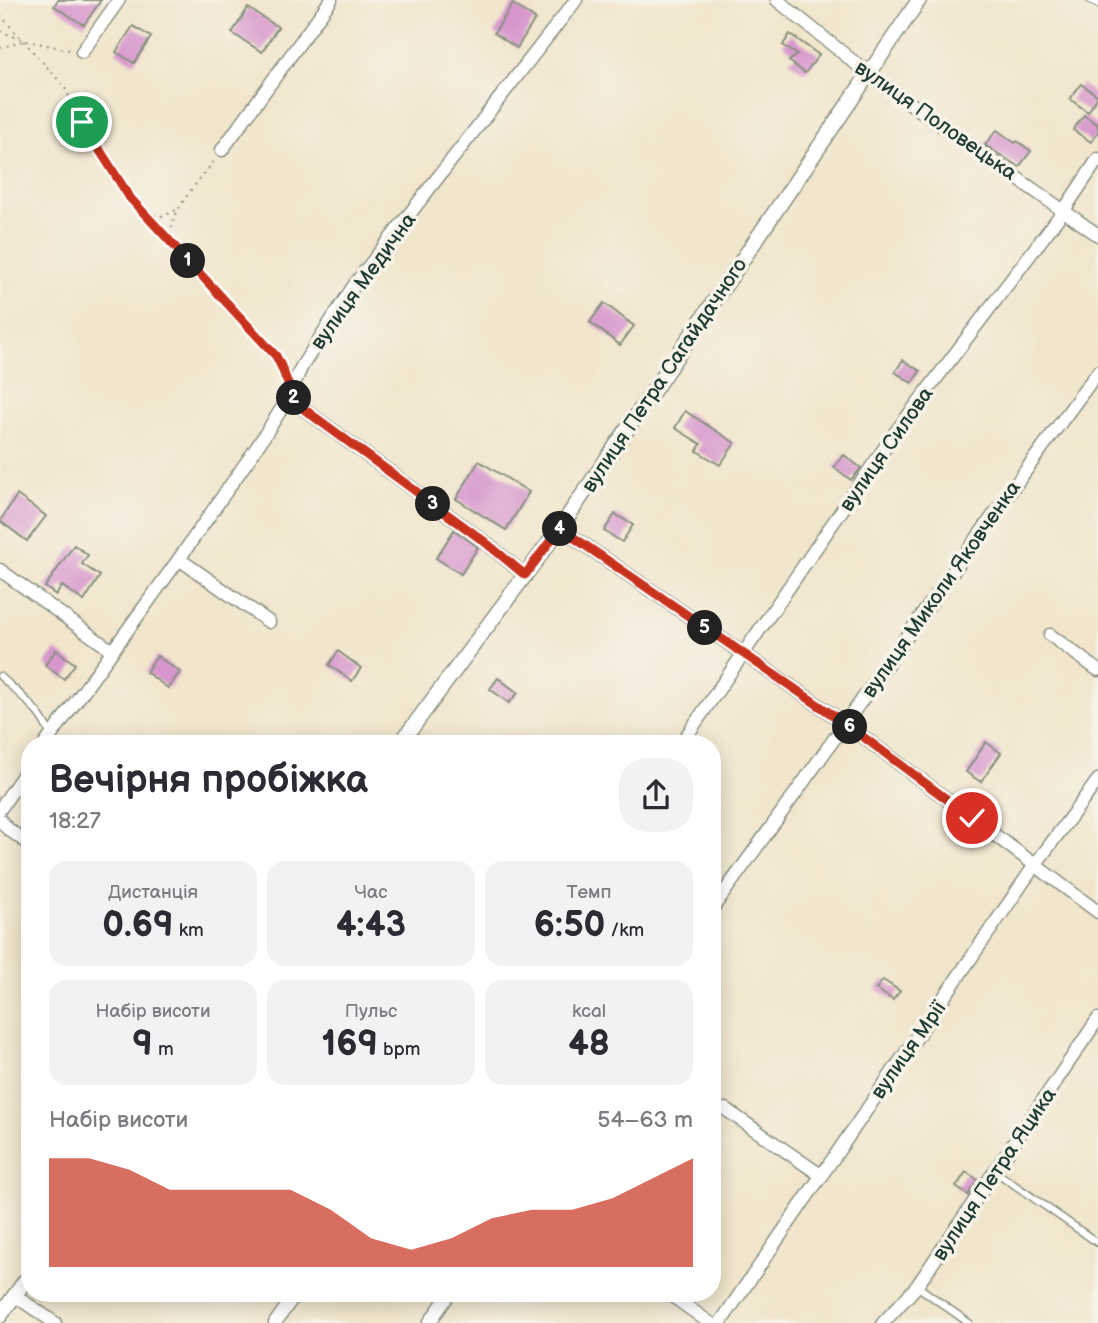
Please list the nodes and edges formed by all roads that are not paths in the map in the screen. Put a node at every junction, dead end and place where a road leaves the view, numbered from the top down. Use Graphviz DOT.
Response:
graph roads {
  1 [pos="119,0"];
  2 [pos="331,0"];
  3 [pos="576,0"];
  4 [pos="777,0"];
  5 [pos="919,0"];
  6 [pos="1090,0"];
  7 [pos="1098,4"];
  8 [pos="82,52"];
  9 [pos="870,75"];
  10 [pos="222,150"];
  11 [pos="1098,159"];
  12 [pos="1064,210"];
  13 [pos="1098,234"];
  14 [pos="1098,372"];
  15 [pos="290,389"];
  16 [pos="560,528"];
  17 [pos="179,559"];
  18 [pos="0,570"];
  19 [pos="525,575"];
  20 [pos="269,622"];
  21 [pos="1050,635"];
  22 [pos="111,650"];
  23 [pos="744,655"];
  24 [pos="1098,670"];
  25 [pos="0,676"];
  26 [pos="846,724"];
  27 [pos="47,735"];
  28 [pos="51,735"];
  29 [pos="407,735"];
  30 [pos="687,735"];
  31 [pos="21,778"];
  32 [pos="1098,780"];
  33 [pos="0,809"];
  34 [pos="0,820"];
  35 [pos="21,838"];
  36 [pos="1035,865"];
  37 [pos="721,897"];
  38 [pos="1098,912"];
  39 [pos="1098,1019"];
  40 [pos="725,1109"];
  41 [pos="994,1170"];
  42 [pos="822,1175"];
  43 [pos="1098,1243"];
  44 [pos="917,1286"];
  45 [pos="21,1287"];
  46 [pos="15,1295"];
  47 [pos="21,1299"];
  48 [pos="25,1302"];
  49 [pos="290,1302"];
  50 [pos="444,1302"];
  51 [pos="681,1302"];
  52 [pos="0,1316"];
  53 [pos="55,1323"];
  54 [pos="275,1323"];
  55 [pos="429,1323"];
  56 [pos="710,1323"];
  57 [pos="720,1323"];
  58 [pos="883,1323"];
  59 [pos="969,1323"];
  1 -- 8 [label="street"];
  2 -- 10 [label="street"];
  3 -- 15 [label="street, вулиця Медична"];
  4 -- 9 [label="street, вулиця Половецька"];
  5 -- 9 [label="street, вулиця Петра Сагайдачного"];
  6 -- 7 [label="lane"];
  9 -- 12 [label="street, вулиця Половецька"];
  9 -- 16 [label="street, вулиця Петра Сагайдачного"];
  11 -- 12 [label="street, вулиця Силова"];
  12 -- 13 [label="street, вулиця Половецька"];
  12 -- 23 [label="street, вулиця Силова"];
  14 -- 26 [label="street, вулиця Миколи Яковченка"];
  15 -- 17 [label="street, вулиця Медична"];
  15 -- 19 [label="street"];
  16 -- 19 [label="street, вулиця Петра Сагайдачного"];
  16 -- 23 [label="street"];
  17 -- 20 [label="street"];
  17 -- 22 [label="street, вулиця Медична"];
  18 -- 22 [label="street"];
  19 -- 29 [label="street, вулиця Петра Сагайдачного"];
  21 -- 24 [label="street"];
  22 -- 28 [label="street, вулиця Медична"];
  23 -- 26 [label="street"];
  23 -- 30 [label="street, вулиця Силова"];
  25 -- 27 [label="lane"];
  26 -- 36 [label="street"];
  26 -- 37 [label="street, вулиця Миколи Яковченка"];
  31 -- 33 [label="street"];
  32 -- 36 [label="street, вулиця Мрії"];
  34 -- 35 [label="street"];
  36 -- 38 [label="street"];
  36 -- 42 [label="street, вулиця Мрії"];
  39 -- 41 [label="street, вулиця Петра Яцика"];
  40 -- 42 [label="street"];
  41 -- 43 [label="lane"];
  41 -- 44 [label="street, вулиця Петра Яцика"];
  42 -- 57 [label="street, вулиця Мрії"];
  44 -- 58 [label="street, вулиця Петра Яцика"];
  44 -- 59 [label="lane"];
  45 -- 46 [label="street"];
  46 -- 47 [label="street"];
  46 -- 52 [label="street"];
  48 -- 53 [label="street"];
  49 -- 54 [label="street"];
  50 -- 55 [label="street"];
  51 -- 56 [label="street"];
}
